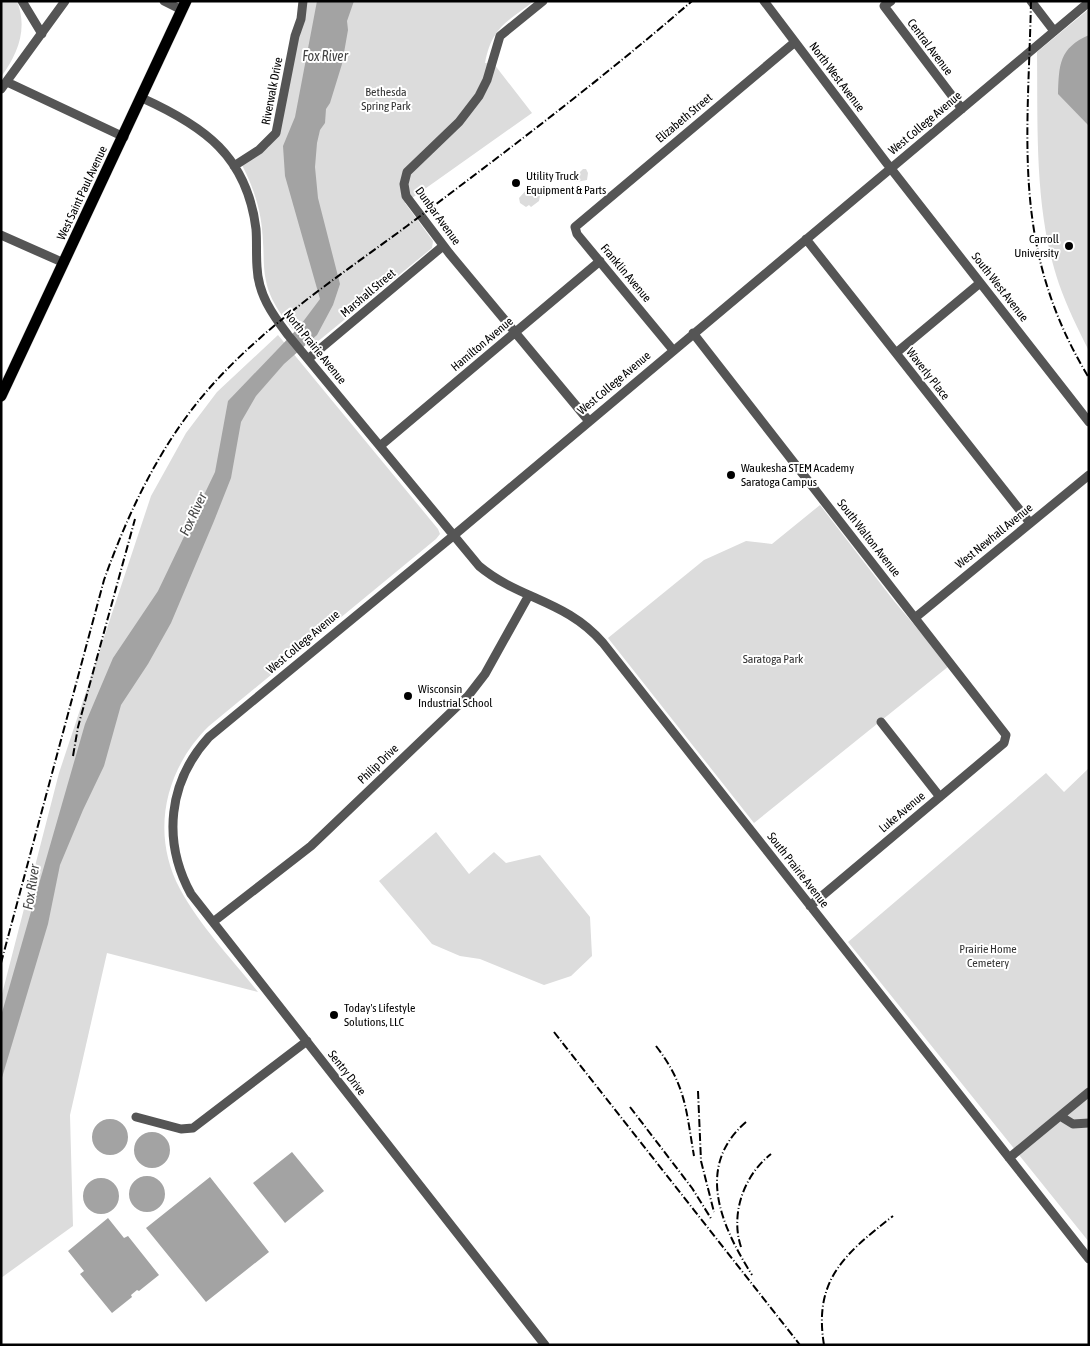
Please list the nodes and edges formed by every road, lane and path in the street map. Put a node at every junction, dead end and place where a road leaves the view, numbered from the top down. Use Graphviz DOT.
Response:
graph roads {
  1 [pos="22,1"];
  2 [pos="65,1"];
  3 [pos="164,1"];
  4 [pos="303,1"];
  5 [pos="543,1"];
  6 [pos="764,1"];
  7 [pos="891,1"];
  8 [pos="1030,1"];
  9 [pos="1089,2"];
  10 [pos="184,6"];
  11 [pos="1054,31"];
  12 [pos="42,34"];
  13 [pos="795,42"];
  14 [pos="4,85"];
  15 [pos="142,98"];
  16 [pos="962,109"];
  17 [pos="124,137"];
  18 [pos="234,166"];
  19 [pos="891,168"];
  20 [pos="588,214"];
  21 [pos="1,235"];
  22 [pos="806,239"];
  23 [pos="443,246"];
  24 [pos="600,262"];
  25 [pos="64,263"];
  26 [pos="980,283"];
  27 [pos="515,333"];
  28 [pos="693,333"];
  29 [pos="673,350"];
  30 [pos="896,353"];
  31 [pos="308,359"];
  32 [pos="1,396"];
  33 [pos="588,420"];
  34 [pos="1089,422"];
  35 [pos="380,446"];
  36 [pos="1089,475"];
  37 [pos="1030,523"];
  38 [pos="453,536"];
  39 [pos="529,595"];
  40 [pos="916,617"];
  41 [pos="880,722"];
  42 [pos="1006,735"];
  43 [pos="940,796"];
  44 [pos="176,798"];
  45 [pos="810,906"];
  46 [pos="213,922"];
  47 [pos="306,1041"];
  48 [pos="1089,1092"];
  49 [pos="1060,1116"];
  50 [pos="136,1117"];
  51 [pos="1089,1122"];
  52 [pos="1009,1158"];
  53 [pos="1089,1259"];
  54 [pos="545,1345"];
  1 -- 12 [label="street"];
  2 -- 12 [label="street"];
  3 -- 10 [label="street"];
  4 -- 18 [label="street, Riverwalk Drive"];
  5 -- 23 [label="street, Dunbar Avenue"];
  6 -- 13 [label="street, North West Avenue"];
  7 -- 16 [label="street, Central Avenue"];
  8 -- 11 [label="street"];
  9 -- 11 [label="street, West College Avenue"];
  10 -- 15 [label="main road, West Saint Paul Avenue"];
  11 -- 16 [label="street, West College Avenue"];
  12 -- 14 [label="street"];
  13 -- 19 [label="street, North West Avenue"];
  13 -- 20 [label="street, Elizabeth Street"];
  14 -- 17 [label="street"];
  15 -- 17 [label="main road, West Saint Paul Avenue"];
  15 -- 18 [label="street, North Prairie Avenue"];
  16 -- 19 [label="street, West College Avenue"];
  17 -- 25 [label="main road, West Saint Paul Avenue"];
  18 -- 31 [label="street, North Prairie Avenue"];
  19 -- 22 [label="street, West College Avenue"];
  19 -- 26 [label="street, South West Avenue"];
  20 -- 24 [label="street, Franklin Avenue"];
  21 -- 25 [label="street"];
  22 -- 28 [label="street, West College Avenue"];
  22 -- 30 [label="street, Waverly Place"];
  23 -- 27 [label="street, Dunbar Avenue"];
  23 -- 31 [label="street, Marshall Street"];
  24 -- 27 [label="street, Hamilton Avenue"];
  24 -- 29 [label="street, Franklin Avenue"];
  25 -- 32 [label="main road, West Saint Paul Avenue"];
  26 -- 30 [label="street"];
  26 -- 34 [label="street, South West Avenue"];
  27 -- 33 [label="street, Dunbar Avenue"];
  27 -- 35 [label="street, Hamilton Avenue"];
  28 -- 29 [label="street, West College Avenue"];
  28 -- 40 [label="street, South Walton Avenue"];
  29 -- 33 [label="street, West College Avenue"];
  30 -- 37 [label="street, Waverly Place"];
  31 -- 35 [label="street, North Prairie Avenue"];
  33 -- 38 [label="street, West College Avenue"];
  35 -- 38 [label="street, North Prairie Avenue"];
  36 -- 37 [label="street, West Newhall Avenue"];
  37 -- 40 [label="street, West Newhall Avenue"];
  38 -- 39 [label="street, South Prairie Avenue"];
  38 -- 44 [label="street, West College Avenue"];
  39 -- 45 [label="street, South Prairie Avenue"];
  39 -- 46 [label="street, Philip Drive"];
  40 -- 42 [label="street, South Walton Avenue"];
  41 -- 43 [label="street"];
  42 -- 43 [label="street, Luke Avenue"];
  43 -- 45 [label="street, Luke Avenue"];
  44 -- 46 [label="street, Sentry Drive"];
  45 -- 52 [label="street, South Prairie Avenue"];
  46 -- 47 [label="street, Sentry Drive"];
  47 -- 50 [label="street"];
  47 -- 54 [label="street, Sentry Drive"];
  48 -- 49 [label="street"];
  49 -- 51 [label="street"];
  49 -- 52 [label="street"];
  52 -- 53 [label="street, South Prairie Avenue"];
}
